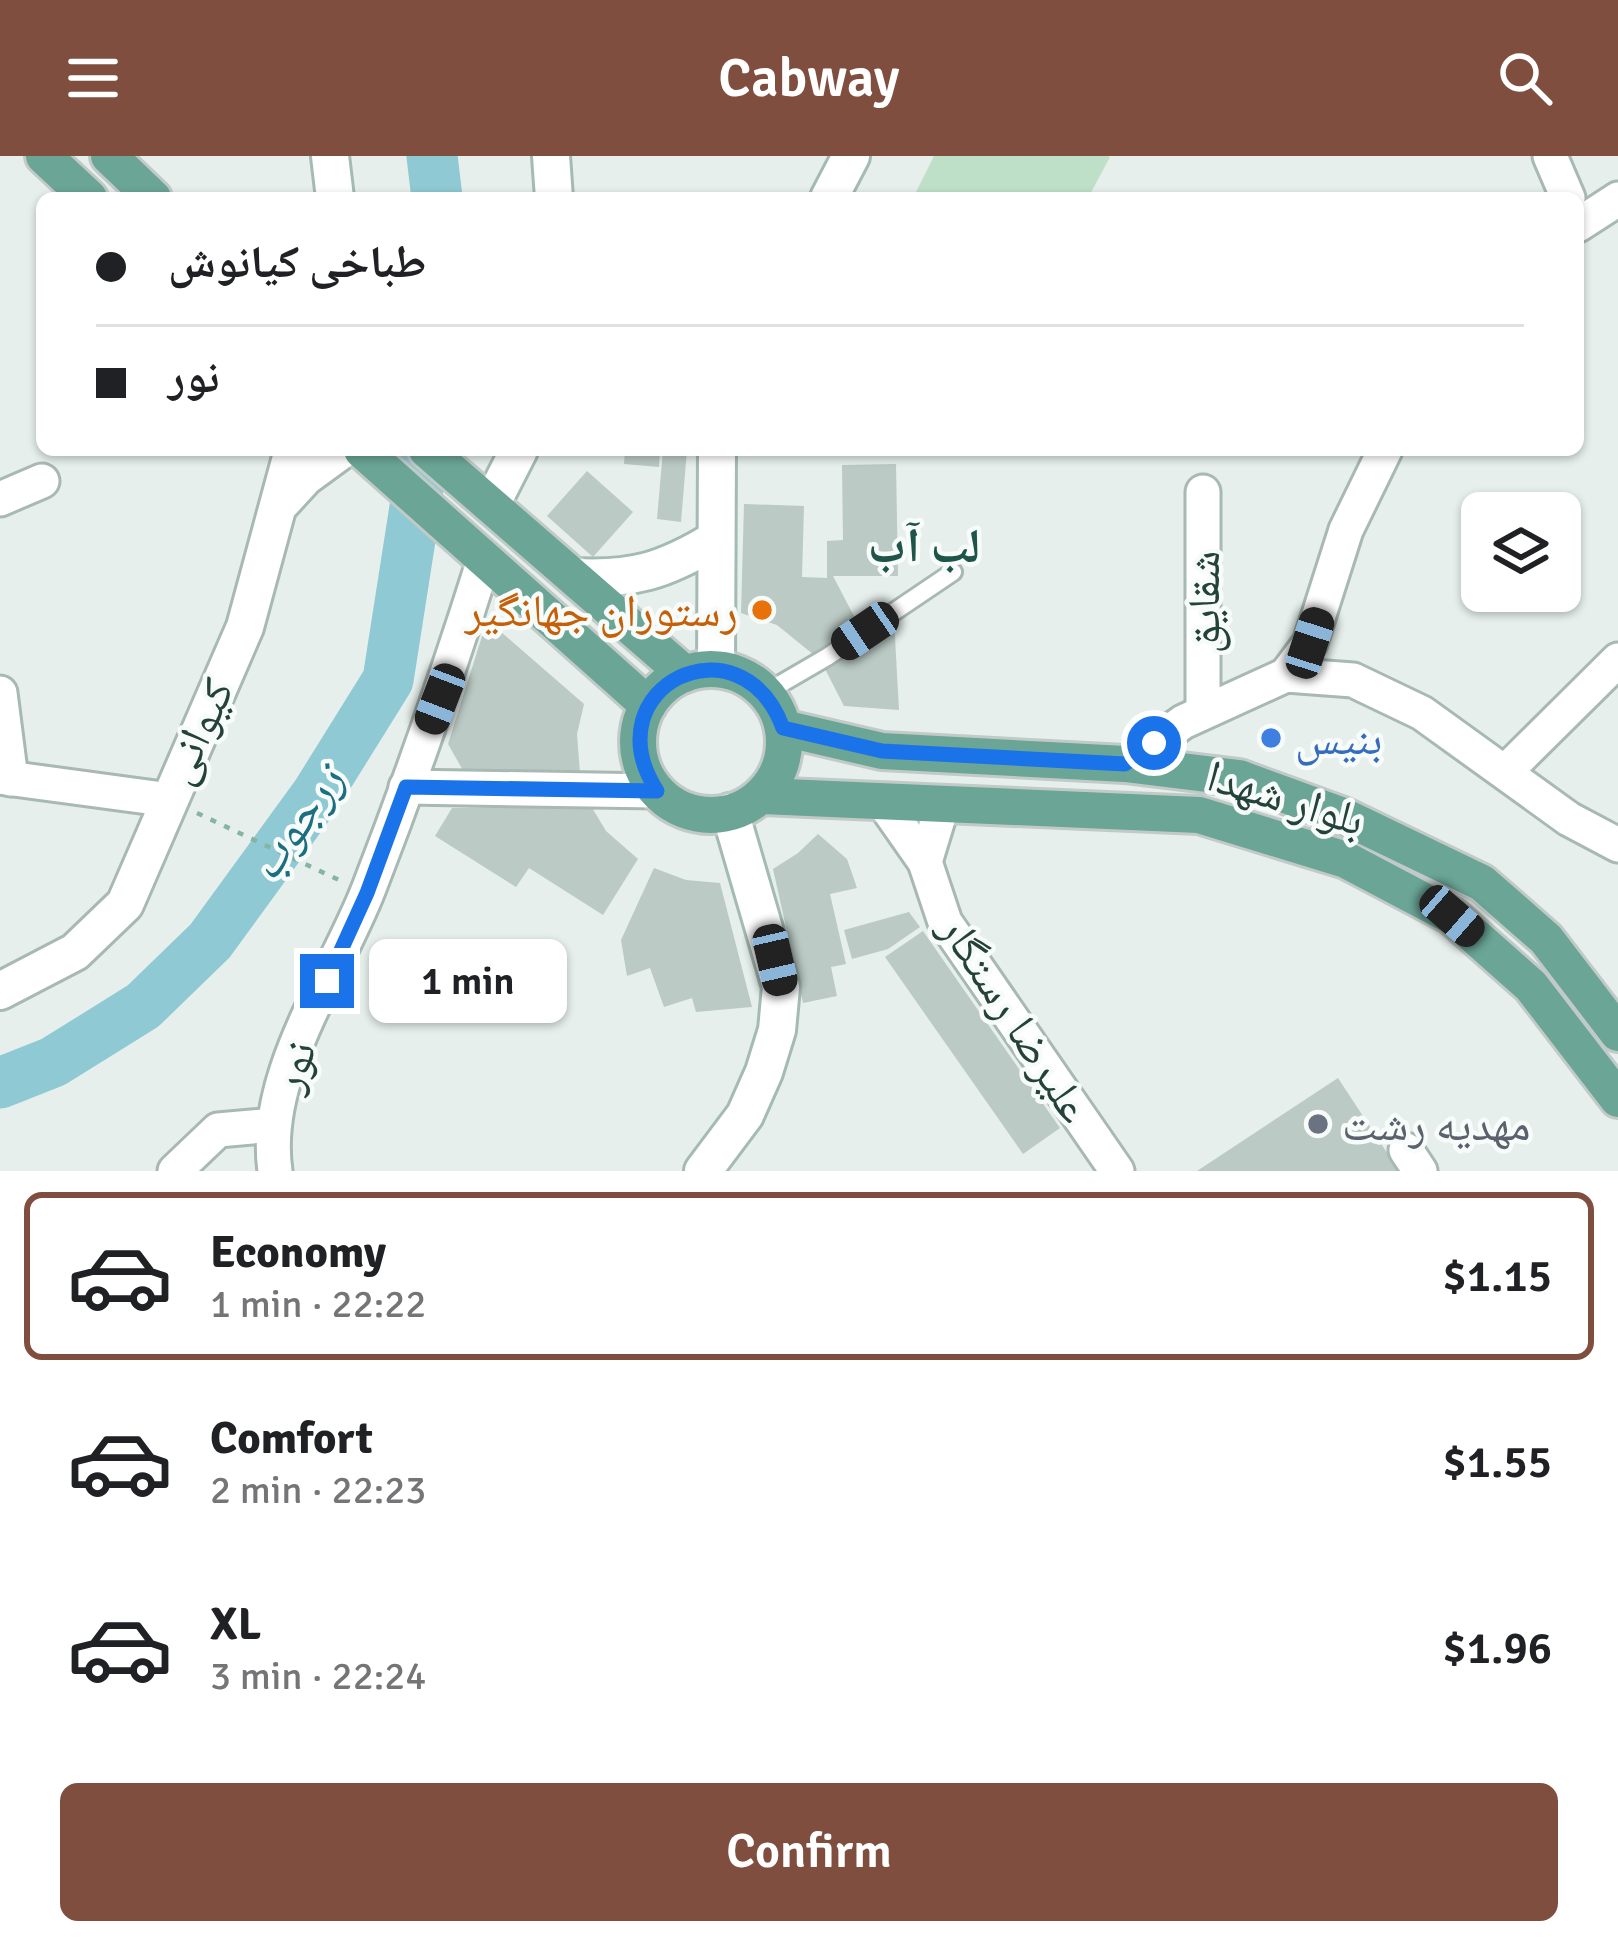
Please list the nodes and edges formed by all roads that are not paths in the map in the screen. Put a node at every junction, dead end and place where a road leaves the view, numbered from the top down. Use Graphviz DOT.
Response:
graph roads {
  1 [pos="44,156"];
  2 [pos="109,156"];
  3 [pos="308,156"];
  4 [pos="330,156"];
  5 [pos="550,156"];
  6 [pos="851,156"];
  7 [pos="1550,156"];
  8 [pos="83,192"];
  9 [pos="147,192"];
  10 [pos="313,192"];
  11 [pos="334,192"];
  12 [pos="553,192"];
  13 [pos="832,192"];
  14 [pos="1565,192"];
  15 [pos="1618,199"];
  16 [pos="1584,219"];
  17 [pos="291,456"];
  18 [pos="334,456"];
  19 [pos="369,456"];
  20 [pos="434,456"];
  21 [pos="514,456"];
  22 [pos="717,456"];
  23 [pos="1382,456"];
  24 [pos="42,481"];
  25 [pos="1203,492"];
  26 [pos="483,498"];
  27 [pos="0,499"];
  28 [pos="280,505"];
  29 [pos="715,540"];
  30 [pos="473,551"];
  31 [pos="953,572"];
  32 [pos="574,577"];
  33 [pos="1618,660"];
  34 [pos="700,671"];
  35 [pos="1286,675"];
  36 [pos="0,693"];
  37 [pos="765,693"];
  38 [pos="648,705"];
  39 [pos="1203,712"];
  40 [pos="783,728"];
  41 [pos="1125,764"];
  42 [pos="1506,771"];
  43 [pos="6,778"];
  44 [pos="406,787"];
  45 [pos="657,791"];
  46 [pos="174,802"];
  47 [pos="883,802"];
  48 [pos="943,803"];
  49 [pos="746,804"];
  50 [pos="1618,845"];
  51 [pos="925,862"];
  52 [pos="0,992"];
  53 [pos="1618,1033"];
  54 [pos="1618,1099"];
  55 [pos="274,1125"];
  56 [pos="175,1171"];
  57 [pos="275,1171"];
  58 [pos="703,1171"];
  59 [pos="1118,1171"];
  1 -- 8 [label="main road"];
  2 -- 9 [label="main road"];
  3 -- 10 [label="main road"];
  4 -- 11 [label="main road"];
  5 -- 12 [label="main road"];
  6 -- 13 [label="main road"];
  7 -- 14 [label="street"];
  15 -- 16 [label="street"];
  17 -- 28 [label="main road, کیوانی"];
  18 -- 28 [label="main road"];
  19 -- 30 [label="main road"];
  20 -- 26 [label="main road"];
  21 -- 26 [label="main road"];
  22 -- 29 [label="main road"];
  23 -- 35 [label="street"];
  24 -- 27 [label="street"];
  25 -- 39 [label="street, شقایق"];
  26 -- 32 [label="main road"];
  28 -- 46 [label="main road, کیوانی"];
  29 -- 32 [label="main road"];
  29 -- 34 [label="main road"];
  30 -- 38 [label="main road"];
  30 -- 44 [label="street, نور"];
  31 -- 37 [label="lane"];
  32 -- 34 [label="main road"];
  33 -- 42 [label="street"];
  34 -- 37 [label="main road"];
  34 -- 38 [label="main road"];
  35 -- 39 [label="street"];
  35 -- 42 [label="street"];
  36 -- 43 [label="street"];
  37 -- 40 [label="main road"];
  38 -- 45 [label="main road"];
  39 -- 41 [label="street"];
  40 -- 41 [label="main road, بلوار شهدا"];
  40 -- 49 [label="main road"];
  41 -- 53 [label="main road, بلوار شهدا"];
  42 -- 50 [label="street"];
  43 -- 46 [label="street, کیوانی"];
  44 -- 45 [label="street"];
  44 -- 55 [label="street, نور"];
  45 -- 49 [label="main road"];
  46 -- 52 [label="main road"];
  47 -- 48 [label="main road, بلوار شهدا"];
  47 -- 49 [label="main road, بلوار شهدا"];
  47 -- 51 [label="street, علیرضا رستگار"];
  48 -- 51 [label="street"];
  48 -- 54 [label="main road, بلوار شهدا"];
  49 -- 58 [label="main road"];
  51 -- 59 [label="street, علیرضا رستگار"];
  55 -- 56 [label="street"];
  55 -- 57 [label="street, نور"];
}
